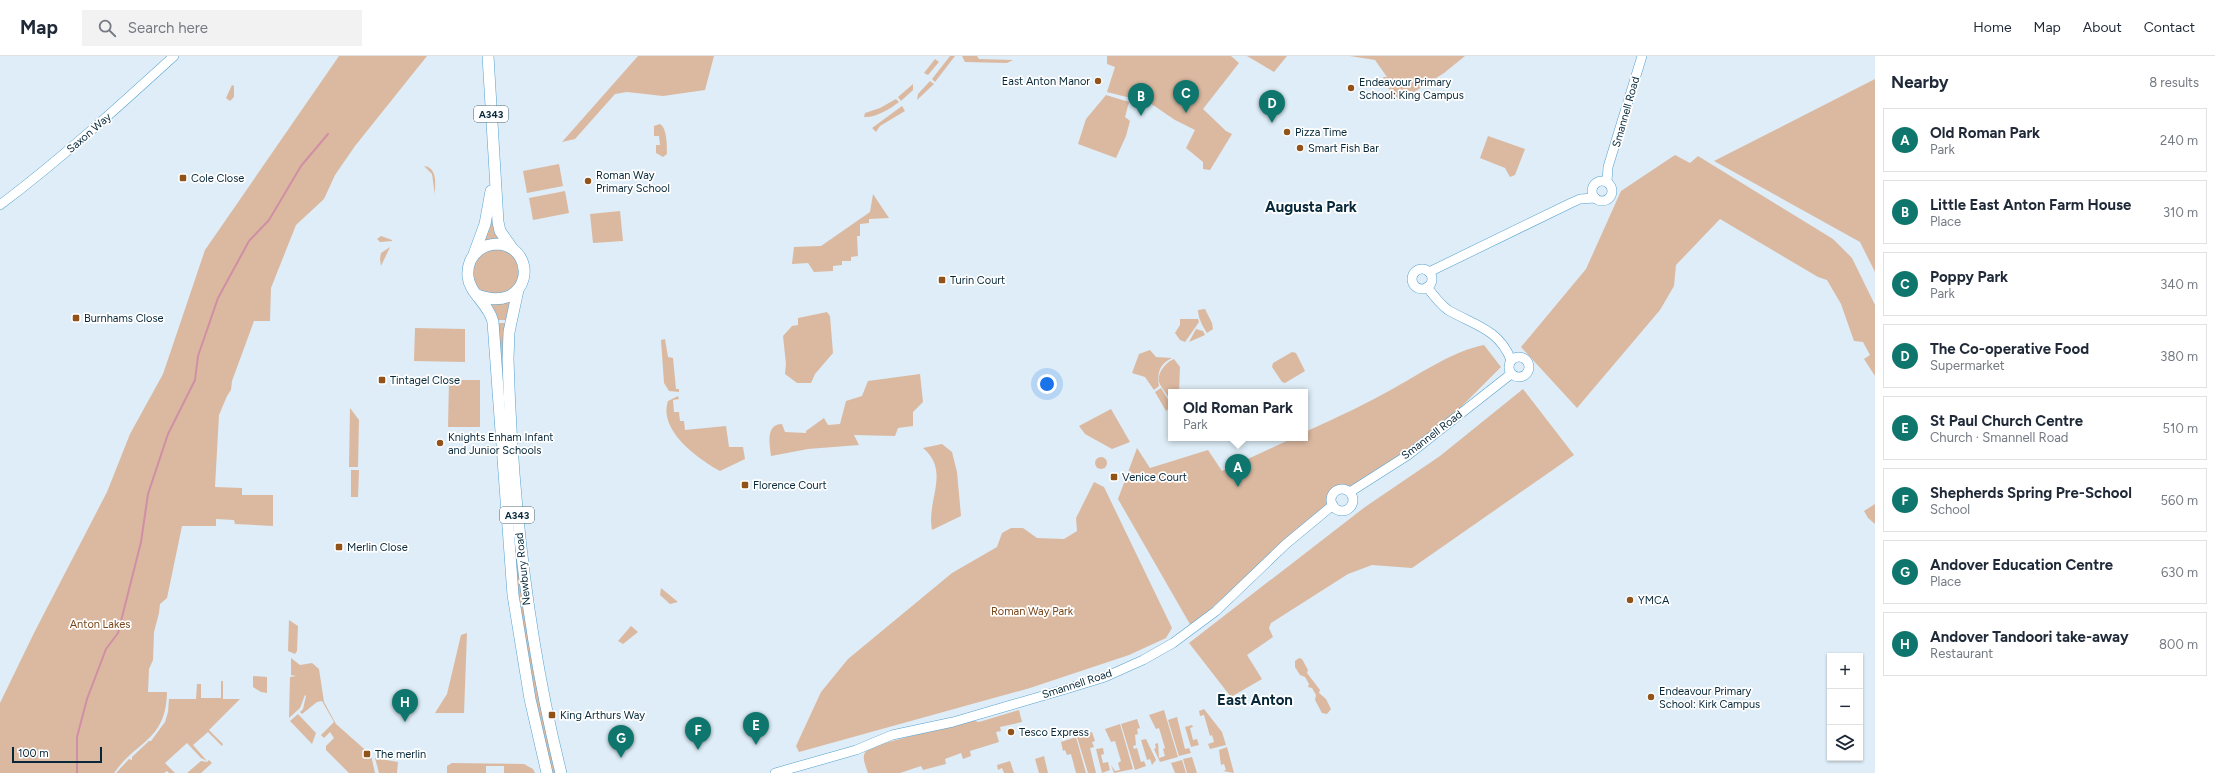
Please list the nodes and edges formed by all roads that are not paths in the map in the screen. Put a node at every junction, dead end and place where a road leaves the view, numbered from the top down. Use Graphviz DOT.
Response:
graph roads {
  1 [pos="174,56"];
  2 [pos="488,56"];
  3 [pos="1642,56"];
  4 [pos="494,172"];
  5 [pos="1603,182"];
  6 [pos="1593,194"];
  7 [pos="0,205"];
  8 [pos="512,248"];
  9 [pos="474,254"];
  10 [pos="1429,272"];
  11 [pos="1427,287"];
  12 [pos="518,290"];
  13 [pos="477,294"];
  14 [pos="1511,360"];
  15 [pos="1511,374"];
  16 [pos="1350,492"];
  17 [pos="1333,505"];
  18 [pos="547,773"];
  19 [pos="561,773"];
  20 [pos="775,773"];
  1 -- 7 [label="street, Saxon Way"];
  2 -- 4 [label="main road, A343"];
  3 -- 5 [label="street, Smannell Road"];
  4 -- 8 [label="main road, A343"];
  4 -- 9 [label="main road, A343"];
  5 -- 6 [label="street"];
  5 -- 6 [label="street"];
  6 -- 10 [label="street"];
  8 -- 9 [label="main road"];
  8 -- 12 [label="main road, A343"];
  9 -- 13 [label="main road, A343"];
  10 -- 11 [label="street"];
  10 -- 11 [label="street"];
  11 -- 14 [label="street"];
  12 -- 13 [label="main road"];
  12 -- 19 [label="main road, Newbury Road / A343"];
  13 -- 18 [label="main road, Newbury Road / A343"];
  14 -- 15 [label="street"];
  14 -- 15 [label="street"];
  15 -- 16 [label="street, Smannell Road"];
  16 -- 17 [label="street, Smannell Road"];
  16 -- 17 [label="street"];
  17 -- 20 [label="street, Smannell Road"];
}
